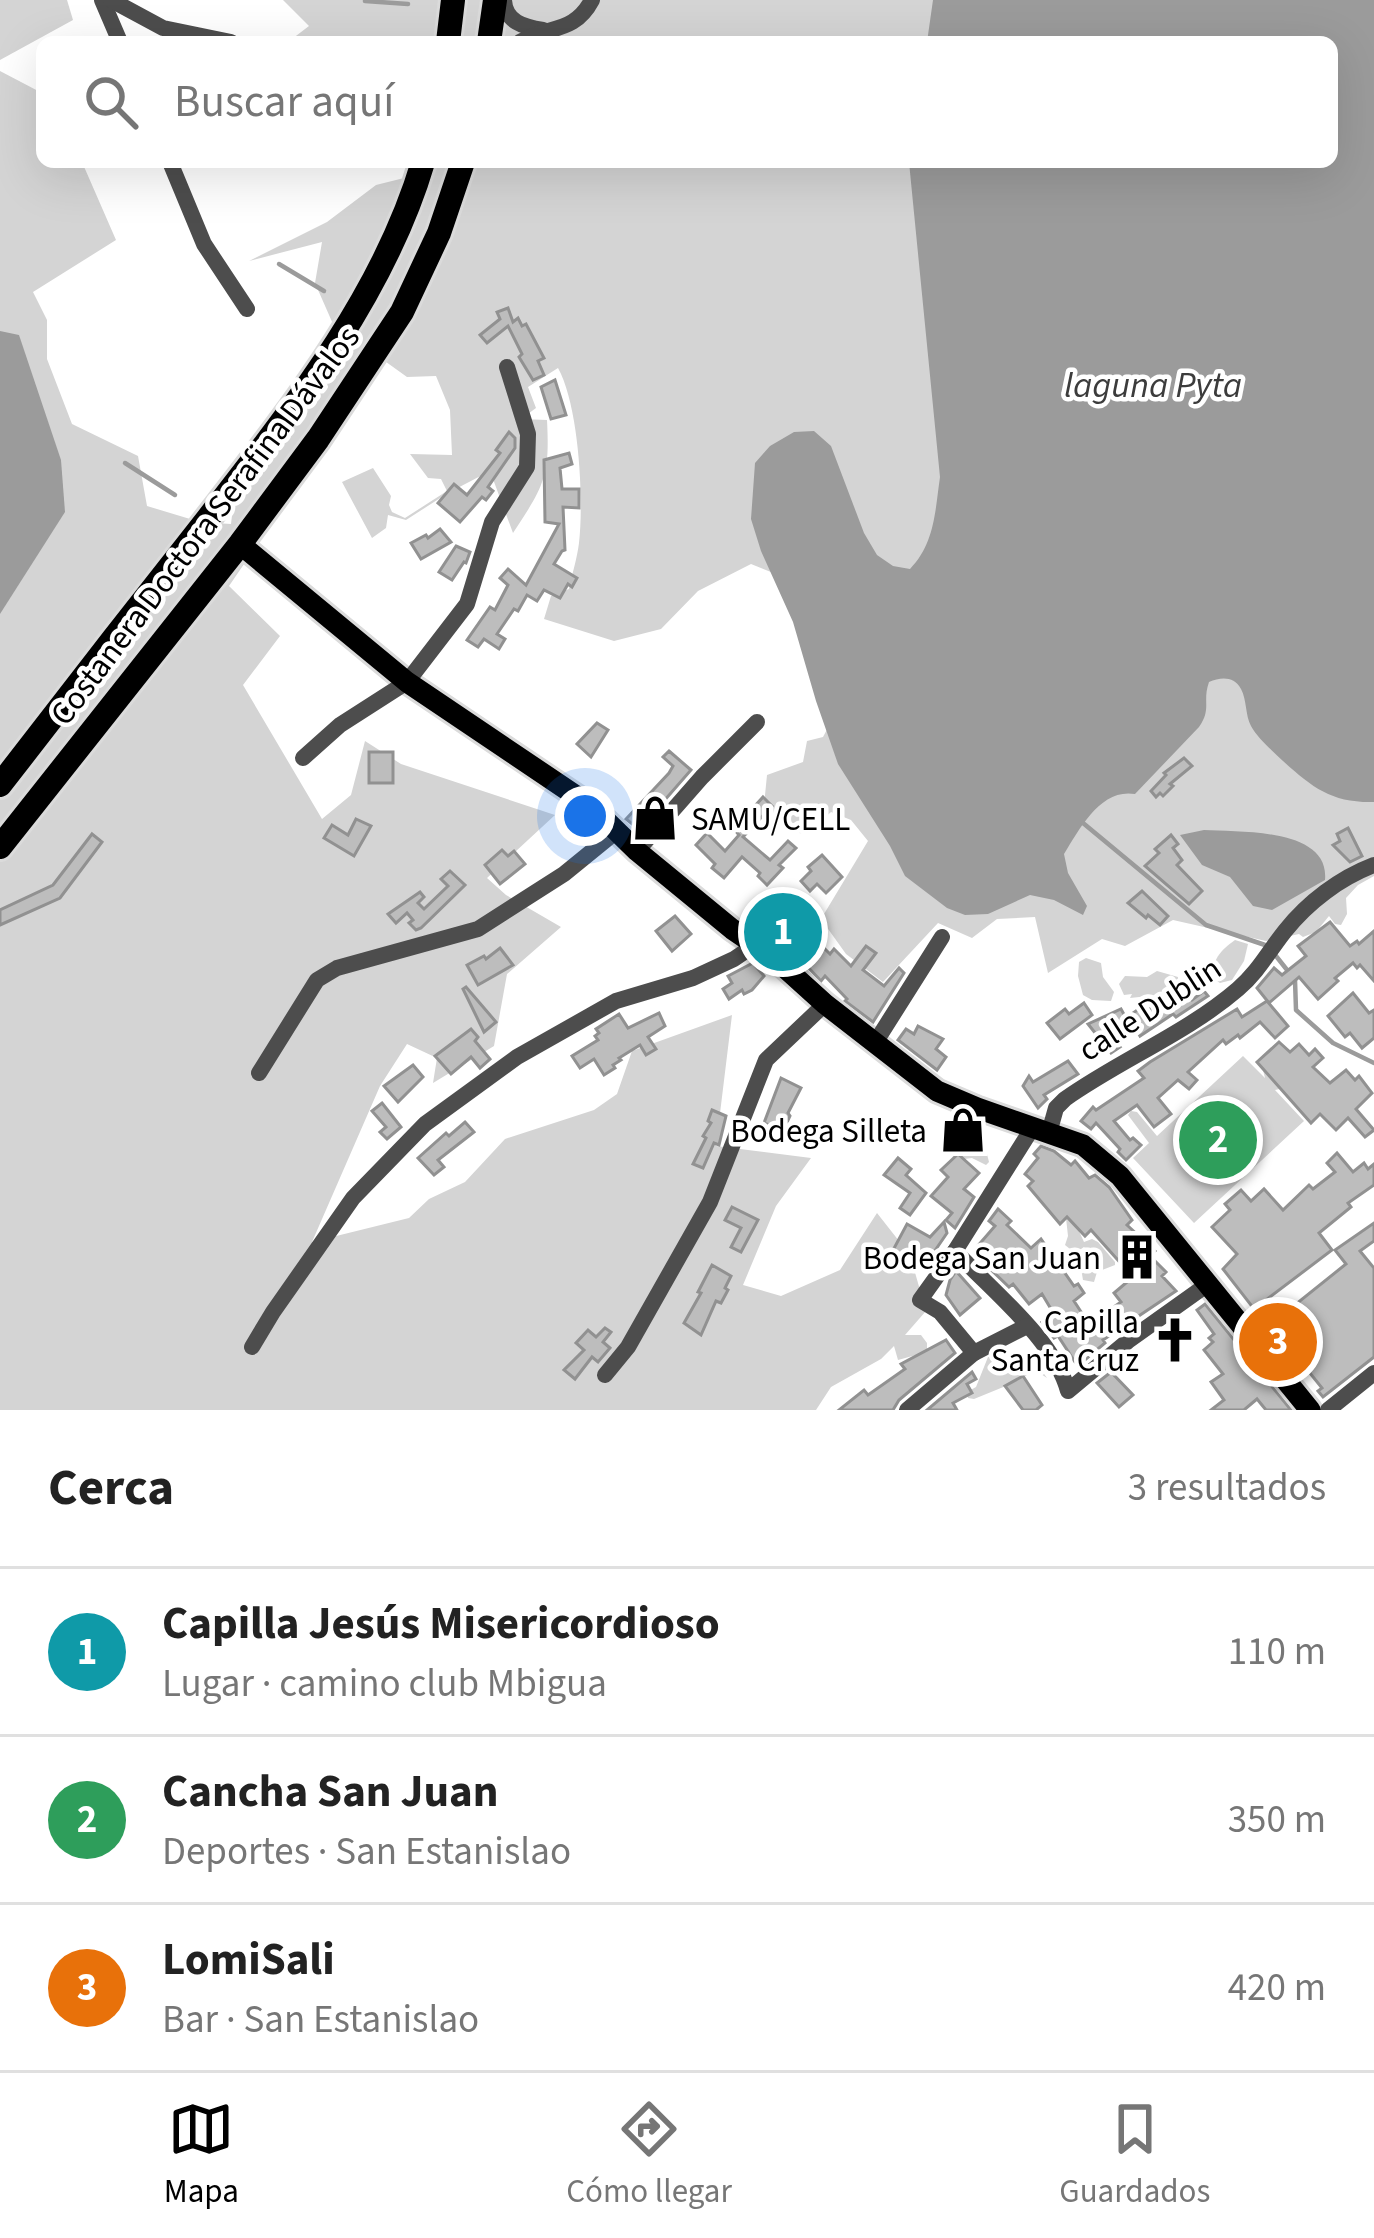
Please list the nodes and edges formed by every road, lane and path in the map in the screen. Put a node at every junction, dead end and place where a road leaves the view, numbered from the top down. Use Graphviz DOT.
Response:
graph roads {
  1 [pos="106,0"];
  2 [pos="453,0"];
  3 [pos="500,0"];
  4 [pos="592,0"];
  5 [pos="544,30"];
  6 [pos="118,36"];
  7 [pos="202,36"];
  8 [pos="449,36"];
  9 [pos="491,36"];
  10 [pos="532,36"];
  11 [pos="172,168"];
  12 [pos="421,168"];
  13 [pos="463,168"];
  14 [pos="247,309"];
  15 [pos="507,367"];
  16 [pos="227,493"];
  17 [pos="240,544"];
  18 [pos="407,682"];
  19 [pos="757,722"];
  20 [pos="303,758"];
  21 [pos="0,784"];
  22 [pos="618,830"];
  23 [pos="0,847"];
  24 [pos="637,851"];
  25 [pos="1374,865"];
  26 [pos="942,938"];
  27 [pos="756,944"];
  28 [pos="825,1004"];
  29 [pos="875,1043"];
  30 [pos="259,1072"];
  31 [pos="1041,1130"];
  32 [pos="955,1251"];
  33 [pos="1208,1284"];
  34 [pos="1027,1326"];
  35 [pos="252,1347"];
  36 [pos="974,1353"];
  37 [pos="1374,1373"];
  38 [pos="605,1375"];
  39 [pos="907,1410"];
  40 [pos="1310,1410"];
  41 [pos="1328,1410"];
  1 -- 6 [label="street"];
  1 -- 7 [label="street"];
  2 -- 8 [label="highway"];
  3 -- 5 [label="street"];
  3 -- 9 [label="highway"];
  4 -- 5 [label="street"];
  5 -- 10 [label="street"];
  11 -- 14 [label="street"];
  12 -- 16 [label="highway, Costanera Doctora Serafina Dávalos"];
  13 -- 17 [label="highway, Costanera Doctora Serafina Dávalos"];
  15 -- 18 [label="street"];
  16 -- 17 [label="highway"];
  16 -- 21 [label="highway, Costanera Doctora Serafina Dávalos"];
  17 -- 18 [label="main road"];
  17 -- 23 [label="highway, Costanera Doctora Serafina Dávalos"];
  18 -- 20 [label="street"];
  18 -- 22 [label="main road"];
  19 -- 24 [label="street"];
  22 -- 24 [label="main road"];
  22 -- 30 [label="street"];
  24 -- 27 [label="main road"];
  25 -- 31 [label="street, calle Dublin"];
  26 -- 29 [label="street"];
  27 -- 28 [label="main road"];
  27 -- 35 [label="street"];
  28 -- 29 [label="main road"];
  28 -- 38 [label="street"];
  29 -- 31 [label="main road"];
  31 -- 32 [label="street, calle Dublin"];
  31 -- 33 [label="main road"];
  32 -- 34 [label="street"];
  32 -- 36 [label="street, calle Dublin"];
  33 -- 34 [label="street"];
  33 -- 40 [label="main road"];
  34 -- 36 [label="street"];
  36 -- 39 [label="street"];
  37 -- 41 [label="street"];
}
